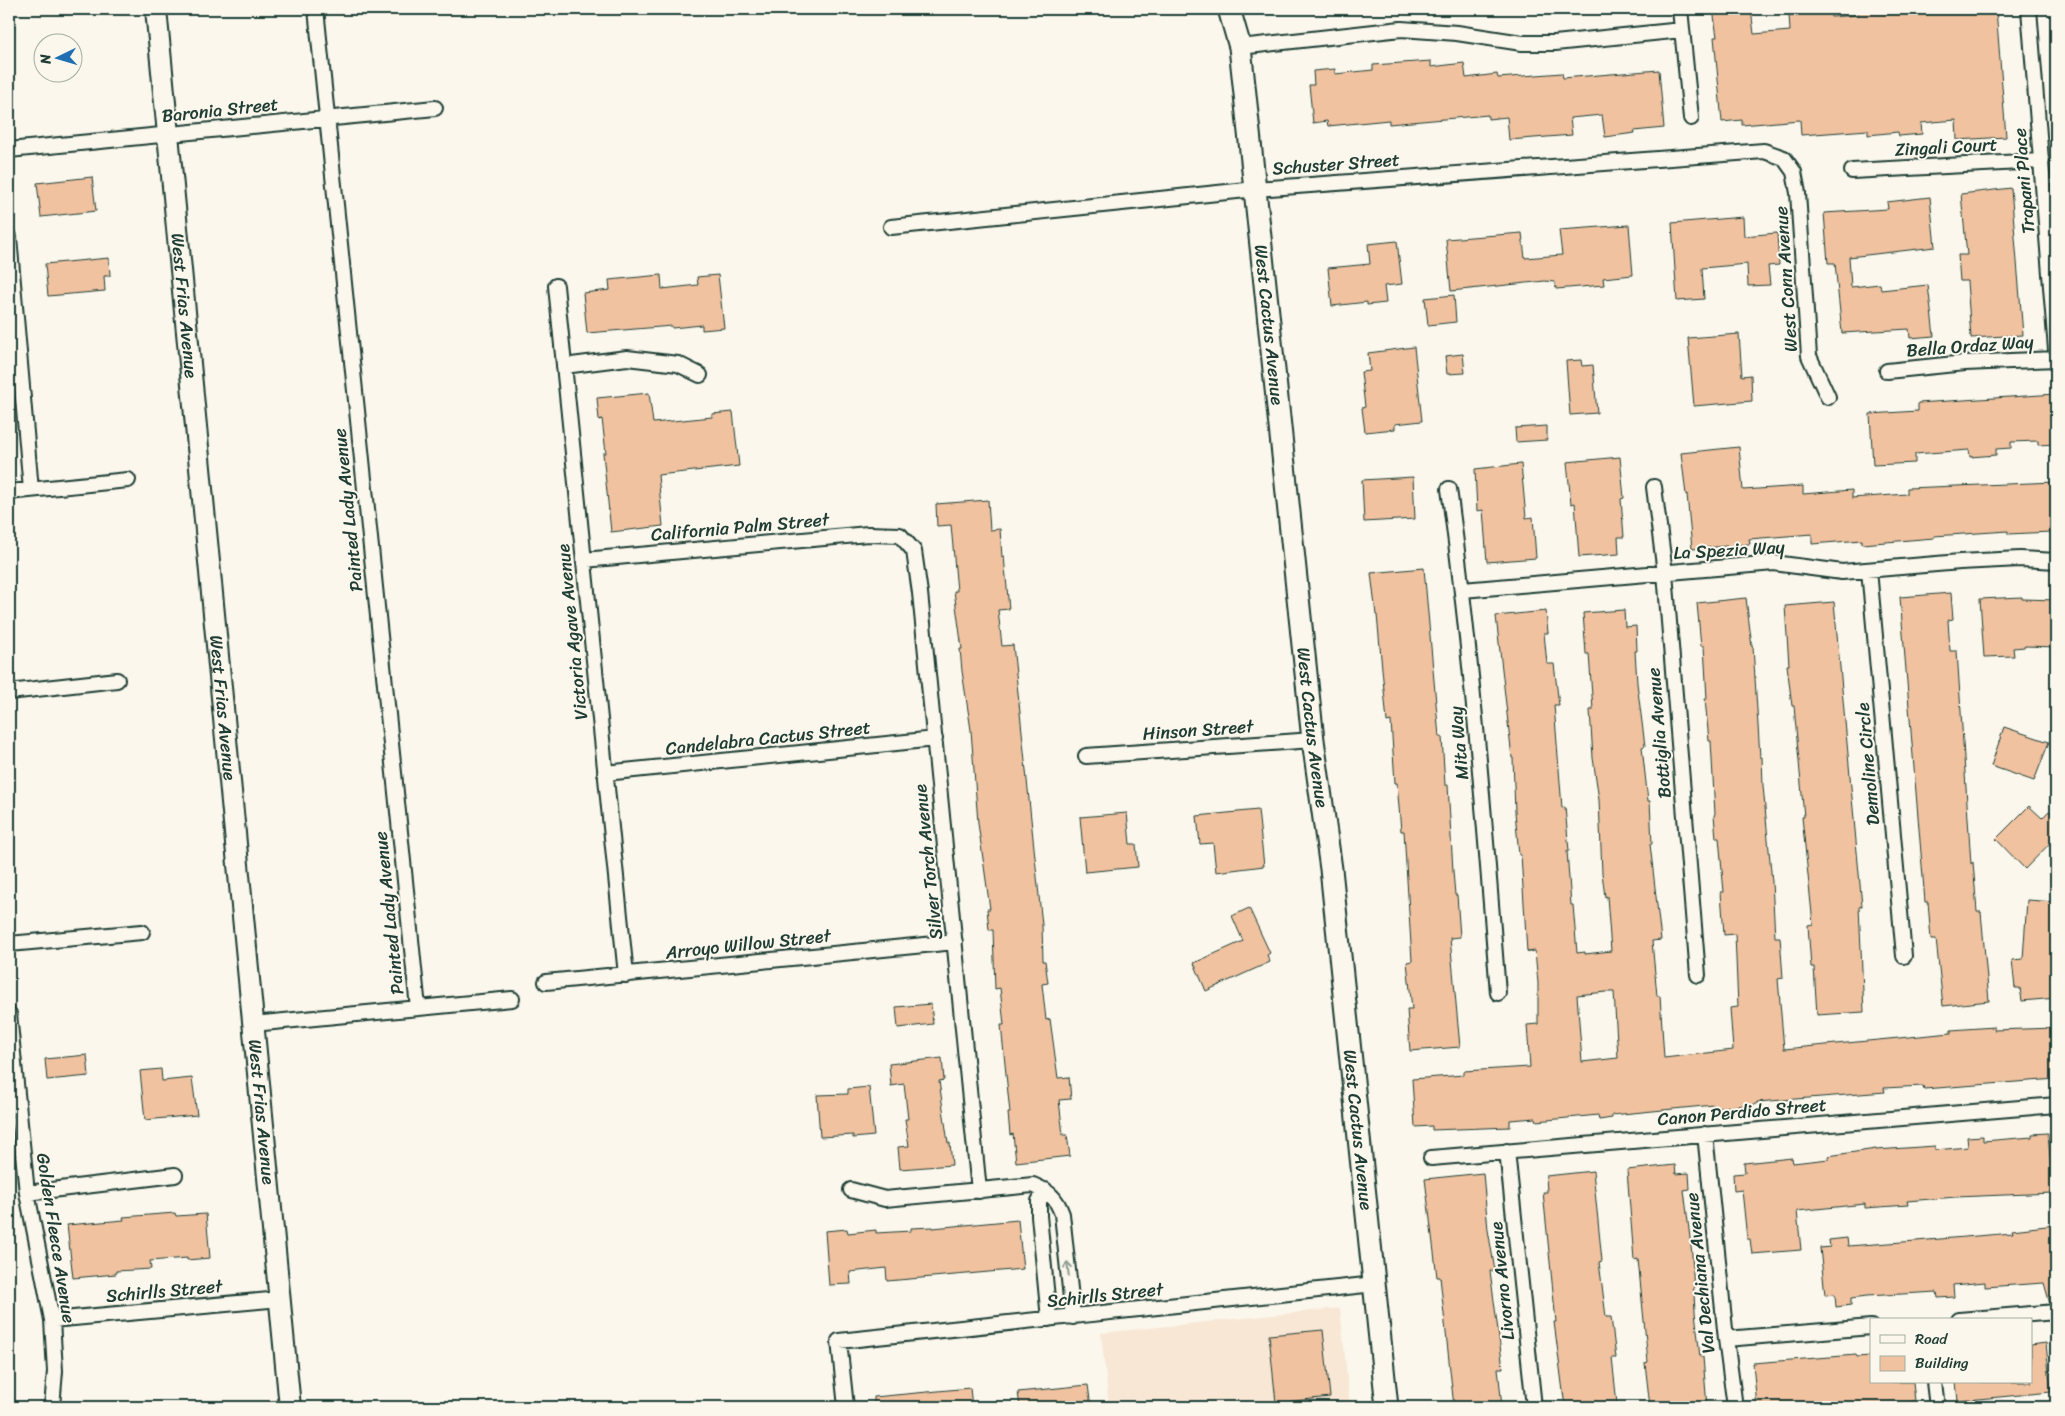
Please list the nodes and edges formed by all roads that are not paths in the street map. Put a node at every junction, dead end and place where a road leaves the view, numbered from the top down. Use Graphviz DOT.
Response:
graph roads {
  1 [pos="156,9"];
  2 [pos="316,9"];
  3 [pos="1229,9"];
  4 [pos="1244,9"];
  5 [pos="1680,9"];
  6 [pos="2029,9"];
  7 [pos="1682,30"];
  8 [pos="1240,46"];
  9 [pos="435,108"];
  10 [pos="327,118"];
  11 [pos="1692,118"];
  12 [pos="168,134"];
  13 [pos="9,150"];
  14 [pos="1784,158"];
  15 [pos="2042,161"];
  16 [pos="1852,171"];
  17 [pos="1256,189"];
  18 [pos="891,226"];
  19 [pos="9,237"];
  20 [pos="556,286"];
  21 [pos="2056,350"];
  22 [pos="2056,359"];
  23 [pos="564,366"];
  24 [pos="1887,371"];
  25 [pos="700,375"];
  26 [pos="1828,397"];
  27 [pos="128,480"];
  28 [pos="1654,487"];
  29 [pos="1449,489"];
  30 [pos="32,490"];
  31 [pos="9,492"];
  32 [pos="900,535"];
  33 [pos="584,560"];
  34 [pos="2056,561"];
  35 [pos="1869,570"];
  36 [pos="1665,573"];
  37 [pos="1463,590"];
  38 [pos="117,680"];
  39 [pos="9,692"];
  40 [pos="935,739"];
  41 [pos="1313,740"];
  42 [pos="1086,756"];
  43 [pos="605,773"];
  44 [pos="142,932"];
  45 [pos="954,942"];
  46 [pos="9,944"];
  47 [pos="1904,956"];
  48 [pos="626,974"];
  49 [pos="1698,976"];
  50 [pos="546,982"];
  51 [pos="1498,993"];
  52 [pos="512,999"];
  53 [pos="418,1008"];
  54 [pos="9,1014"];
  55 [pos="253,1024"];
  56 [pos="2056,1105"];
  57 [pos="1705,1134"];
  58 [pos="1507,1151"];
  59 [pos="1431,1158"];
  60 [pos="175,1175"];
  61 [pos="851,1190"];
  62 [pos="1045,1190"];
  63 [pos="979,1191"];
  64 [pos="27,1193"];
  65 [pos="1375,1284"];
  66 [pos="280,1299"];
  67 [pos="2056,1312"];
  68 [pos="1073,1317"];
  69 [pos="1983,1318"];
  70 [pos="52,1320"];
  71 [pos="1049,1320"];
  72 [pos="1870,1327"];
  73 [pos="1726,1339"];
  74 [pos="1934,1384"];
  75 [pos="52,1407"];
  76 [pos="290,1407"];
  77 [pos="846,1407"];
  78 [pos="1388,1407"];
  79 [pos="1534,1407"];
  80 [pos="1735,1407"];
  81 [pos="1937,1407"];
  1 -- 12 [label="street, West Frias Avenue"];
  2 -- 10 [label="street, Painted Lady Avenue"];
  3 -- 8 [label="main road, West Cactus Avenue"];
  4 -- 8 [label="main road, West Cactus Avenue"];
  5 -- 7 [label="street"];
  6 -- 15 [label="street, Trapani Place"];
  7 -- 8 [label="street"];
  7 -- 11 [label="street"];
  8 -- 17 [label="main road, West Cactus Avenue"];
  9 -- 10 [label="street, Baronia Street"];
  10 -- 12 [label="street, Baronia Street"];
  10 -- 53 [label="street, Painted Lady Avenue"];
  12 -- 13 [label="street, Baronia Street"];
  12 -- 55 [label="street, West Frias Avenue"];
  14 -- 17 [label="street, Schuster Street"];
  14 -- 26 [label="street, West Conn Avenue"];
  15 -- 16 [label="street, Zingali Court"];
  15 -- 21 [label="street, Trapani Place"];
  17 -- 18 [label="street, Schuster Street"];
  17 -- 41 [label="main road, West Cactus Avenue"];
  19 -- 30 [label="street"];
  20 -- 23 [label="street, Victoria Agave Avenue"];
  22 -- 24 [label="street, Bella Ordaz Way"];
  23 -- 25 [label="street"];
  23 -- 33 [label="street, Victoria Agave Avenue"];
  27 -- 30 [label="street"];
  28 -- 36 [label="street, Bottiglia Avenue"];
  29 -- 37 [label="street, Mita Way"];
  30 -- 31 [label="street"];
  32 -- 33 [label="street, California Palm Street"];
  32 -- 40 [label="street, Silver Torch Avenue"];
  33 -- 43 [label="street, Victoria Agave Avenue"];
  34 -- 35 [label="street, La Spezia Way"];
  35 -- 36 [label="street, La Spezia Way"];
  35 -- 47 [label="street, Demoline Circle"];
  36 -- 37 [label="street, La Spezia Way"];
  36 -- 49 [label="street, Bottiglia Avenue"];
  37 -- 51 [label="street, Mita Way"];
  38 -- 39 [label="street"];
  40 -- 43 [label="street, Candelabra Cactus Street"];
  40 -- 45 [label="street, Silver Torch Avenue"];
  41 -- 42 [label="street, Hinson Street"];
  41 -- 65 [label="main road, West Cactus Avenue"];
  43 -- 48 [label="street, Victoria Agave Avenue"];
  44 -- 46 [label="street"];
  45 -- 48 [label="street, Arroyo Willow Street"];
  45 -- 63 [label="street, Silver Torch Avenue"];
  48 -- 50 [label="street, Arroyo Willow Street"];
  52 -- 53 [label="street"];
  53 -- 55 [label="street"];
  54 -- 64 [label="street, Golden Fleece Avenue"];
  55 -- 66 [label="street, West Frias Avenue"];
  56 -- 57 [label="street, Canon Perdido Street"];
  57 -- 58 [label="street, Canon Perdido Street"];
  57 -- 73 [label="street, Val Dechiana Avenue"];
  58 -- 59 [label="street, Canon Perdido Street"];
  58 -- 79 [label="street, Livorno Avenue"];
  60 -- 64 [label="street"];
  61 -- 63 [label="street"];
  62 -- 63 [label="street"];
  68 -- 62 [label="street, one-way"];
  62 -- 71 [label="street"];
  64 -- 70 [label="street, Golden Fleece Avenue"];
  65 -- 68 [label="street, Schirlls Street"];
  65 -- 78 [label="main road, West Cactus Avenue"];
  66 -- 70 [label="street, Schirlls Street"];
  66 -- 76 [label="street, West Frias Avenue"];
  67 -- 69 [label="street"];
  68 -- 71 [label="street, Schirlls Street"];
  70 -- 75 [label="street, Golden Fleece Avenue"];
  71 -- 77 [label="street, Schirlls Street"];
  72 -- 73 [label="street"];
  73 -- 80 [label="street, Val Dechiana Avenue"];
  74 -- 81 [label="street"];
}
